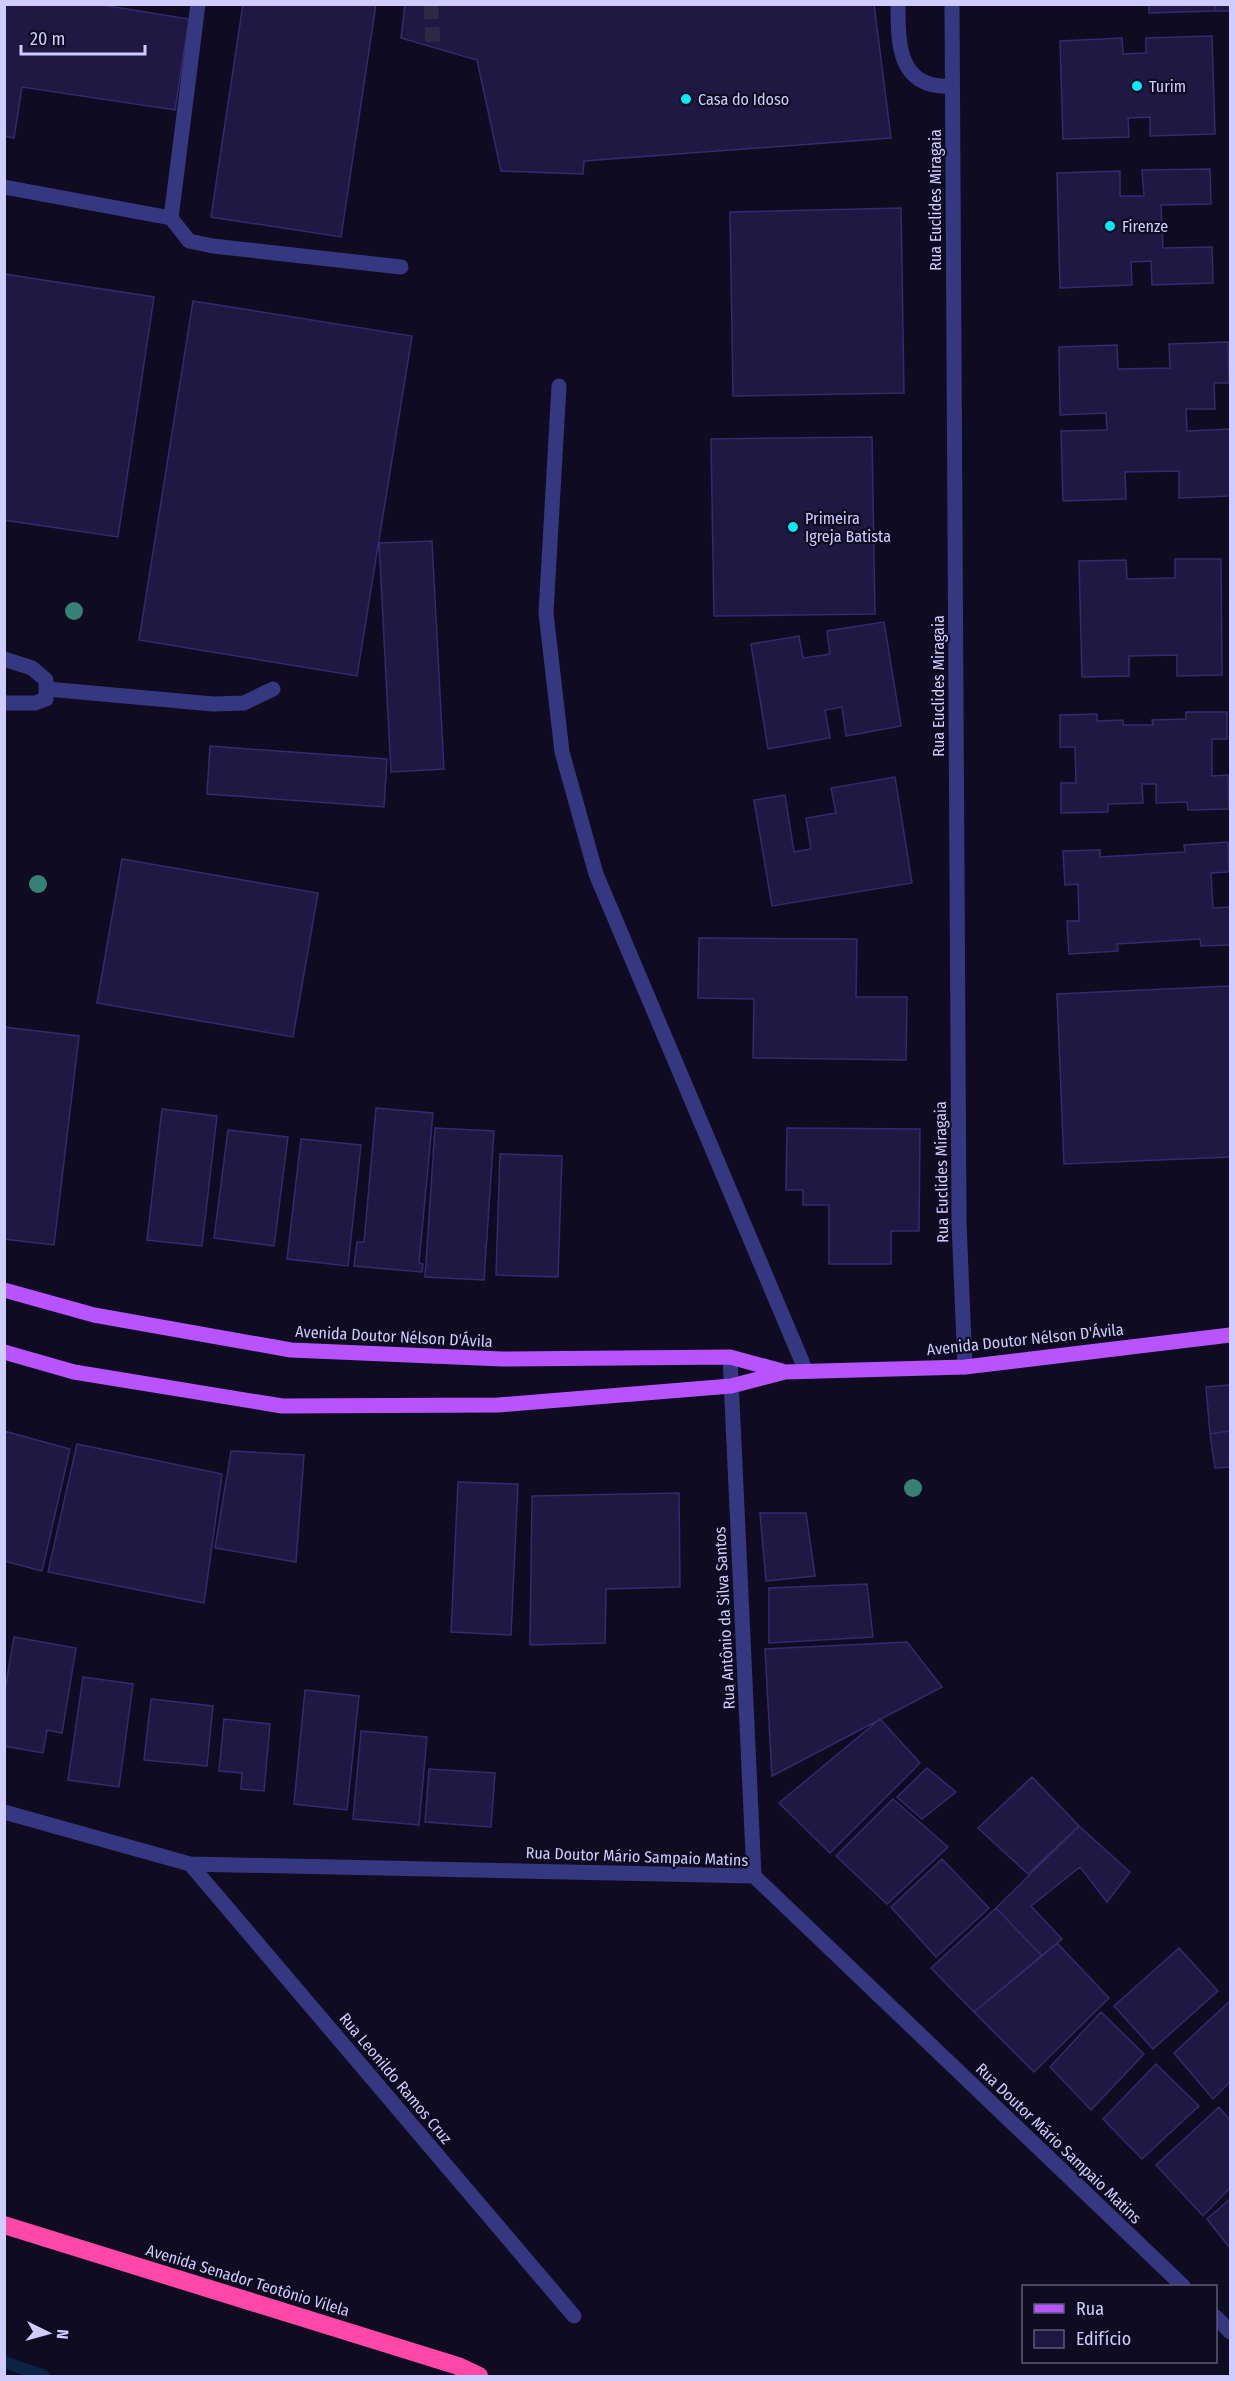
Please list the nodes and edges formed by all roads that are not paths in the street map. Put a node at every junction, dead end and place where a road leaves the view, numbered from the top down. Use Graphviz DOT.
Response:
graph roads {
  1 [pos="198,4"];
  2 [pos="898,4"];
  3 [pos="952,4"];
  4 [pos="952,86"];
  5 [pos="4,187"];
  6 [pos="171,218"];
  7 [pos="401,267"];
  8 [pos="559,386"];
  9 [pos="4,660"];
  10 [pos="47,689"];
  11 [pos="273,689"];
  12 [pos="4,703"];
  13 [pos="4,1290"];
  14 [pos="1230,1335"];
  15 [pos="4,1352"];
  16 [pos="730,1358"];
  17 [pos="965,1366"];
  18 [pos="806,1371"];
  19 [pos="786,1372"];
  20 [pos="731,1386"];
  21 [pos="4,1812"];
  22 [pos="190,1864"];
  23 [pos="754,1876"];
  24 [pos="4,2226"];
  25 [pos="1182,2285"];
  26 [pos="574,2316"];
  27 [pos="1217,2319"];
  28 [pos="1230,2332"];
  29 [pos="479,2376"];
  1 -- 6 [label="street"];
  2 -- 4 [label="street"];
  3 -- 4 [label="street, Rua Euclides Miragaia"];
  4 -- 17 [label="street, Rua Euclides Miragaia"];
  5 -- 6 [label="street"];
  6 -- 7 [label="street"];
  8 -- 18 [label="street"];
  9 -- 10 [label="street"];
  10 -- 11 [label="street"];
  10 -- 12 [label="street"];
  13 -- 16 [label="main road, Avenida Doutor Nélson D'Ávila"];
  14 -- 17 [label="main road, Avenida Doutor Nélson D'Ávila"];
  15 -- 20 [label="main road, Avenida Doutor Nélson D'Ávila"];
  16 -- 19 [label="main road, Avenida Doutor Nélson D'Ávila"];
  16 -- 20 [label="street, Rua Antônio da Silva Santos"];
  17 -- 18 [label="main road, Avenida Doutor Nélson D'Ávila"];
  18 -- 19 [label="main road, Avenida Doutor Nélson D'Ávila"];
  19 -- 20 [label="main road, Avenida Doutor Nélson D'Ávila"];
  20 -- 23 [label="street, Rua Antônio da Silva Santos"];
  21 -- 22 [label="street, Rua Doutor Mário Sampaio Matins"];
  22 -- 23 [label="street, Rua Doutor Mário Sampaio Matins"];
  22 -- 26 [label="street, Rua Leonildo Ramos Cruz"];
  23 -- 25 [label="street, Rua Doutor Mário Sampaio Matins"];
  24 -- 29 [label="highway, Avenida Senador Teotônio Vilela"];
  27 -- 28 [label="street"];
}
